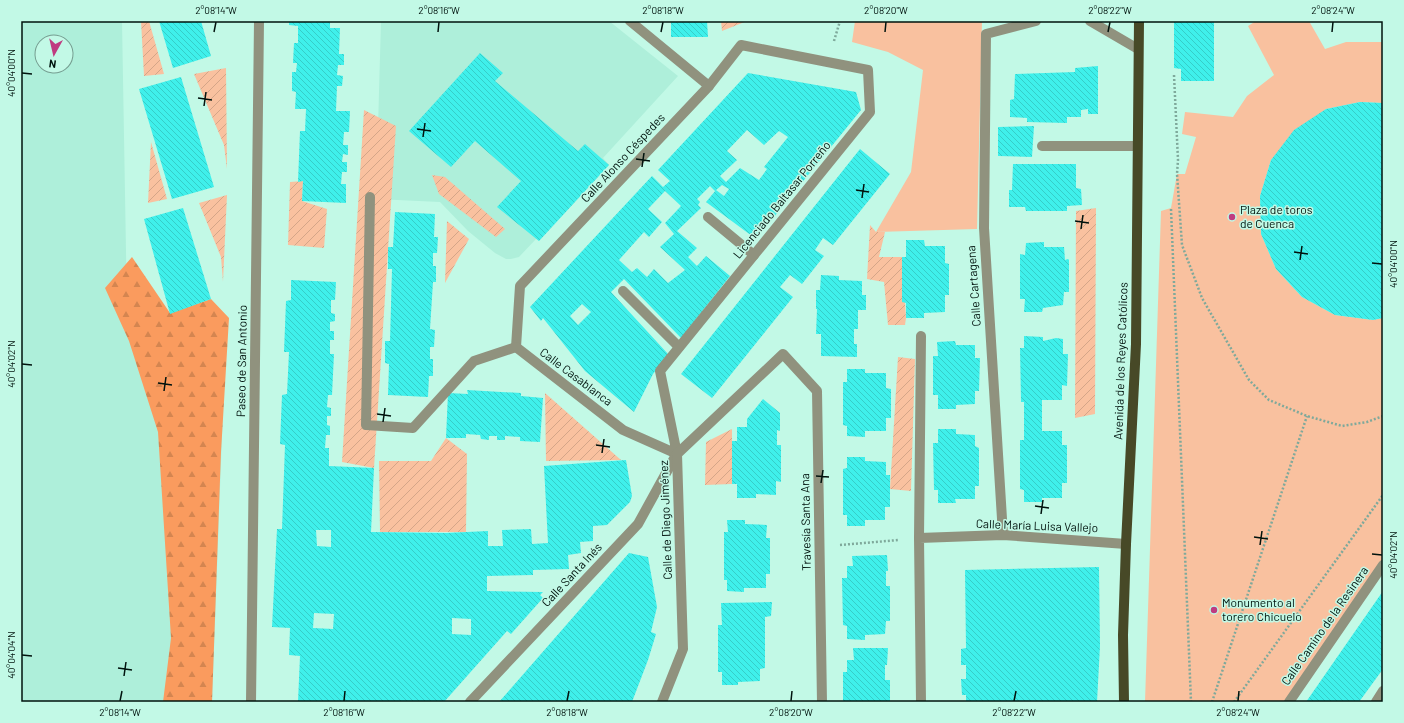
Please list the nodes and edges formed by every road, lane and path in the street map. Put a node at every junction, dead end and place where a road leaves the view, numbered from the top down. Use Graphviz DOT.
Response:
graph roads {
  1 [pos="259,21"];
  2 [pos="630,21"];
  3 [pos="1036,21"];
  4 [pos="1090,21"];
  5 [pos="1139,21"];
  6 [pos="741,45"];
  7 [pos="1138,50"];
  8 [pos="1174,76"];
  9 [pos="709,86"];
  10 [pos="1042,146"];
  11 [pos="1137,146"];
  12 [pos="370,197"];
  13 [pos="1171,209"];
  14 [pos="708,217"];
  15 [pos="754,255"];
  16 [pos="623,291"];
  17 [pos="922,336"];
  18 [pos="516,347"];
  19 [pos="679,347"];
  20 [pos="783,354"];
  21 [pos="1307,416"];
  22 [pos="1383,416"];
  23 [pos="677,454"];
  24 [pos="1383,495"];
  25 [pos="1003,535"];
  26 [pos="919,538"];
  27 [pos="1126,544"];
  28 [pos="819,547"];
  29 [pos="1383,565"];
  30 [pos="1383,691"];
  31 [pos="251,702"];
  32 [pos="470,702"];
  33 [pos="662,702"];
  34 [pos="822,702"];
  35 [pos="921,702"];
  36 [pos="1124,702"];
  37 [pos="1191,702"];
  38 [pos="1212,702"];
  39 [pos="1234,702"];
  40 [pos="1289,702"];
  41 [pos="1376,702"];
  1 -- 31 [label="street, Paseo de San Antonio"];
  2 -- 9 [label="street"];
  3 -- 25 [label="street, Calle Cartagena"];
  4 -- 7 [label="street"];
  5 -- 7 [label="main road, Avenida de los Reyes Católicos"];
  6 -- 9 [label="street, Calle Alonso Céspedes"];
  6 -- 15 [label="street, Licenciado Baltasar Porreño"];
  7 -- 11 [label="main road, Avenida de los Reyes Católicos"];
  8 -- 21 [label="path"];
  9 -- 18 [label="street, Calle Alonso Céspedes"];
  10 -- 11 [label="street"];
  11 -- 27 [label="main road, Avenida de los Reyes Católicos"];
  12 -- 18 [label="street"];
  13 -- 37 [label="path"];
  14 -- 15 [label="street"];
  15 -- 19 [label="street, Licenciado Baltasar Porreño"];
  16 -- 19 [label="street"];
  17 -- 26 [label="street"];
  18 -- 23 [label="street, Calle Casablanca"];
  19 -- 23 [label="street, Licenciado Baltasar Porreño"];
  20 -- 23 [label="street, Calle de Diego Jiménez"];
  20 -- 28 [label="street, Travesía Santa Ana"];
  21 -- 22 [label="path"];
  21 -- 38 [label="path"];
  23 -- 32 [label="street, Calle Santa Inés"];
  23 -- 33 [label="street, Calle de Diego Jiménez"];
  24 -- 39 [label="path"];
  25 -- 26 [label="street, Calle María Luisa Vallejo"];
  25 -- 27 [label="street, Calle María Luisa Vallejo"];
  26 -- 28 [label="path"];
  26 -- 35 [label="street"];
  27 -- 36 [label="main road, Avenida de los Reyes Católicos"];
  28 -- 34 [label="street, Travesía Santa Ana"];
  29 -- 40 [label="street, Calle Camino de la Resinera"];
  30 -- 41 [label="street"];
}
